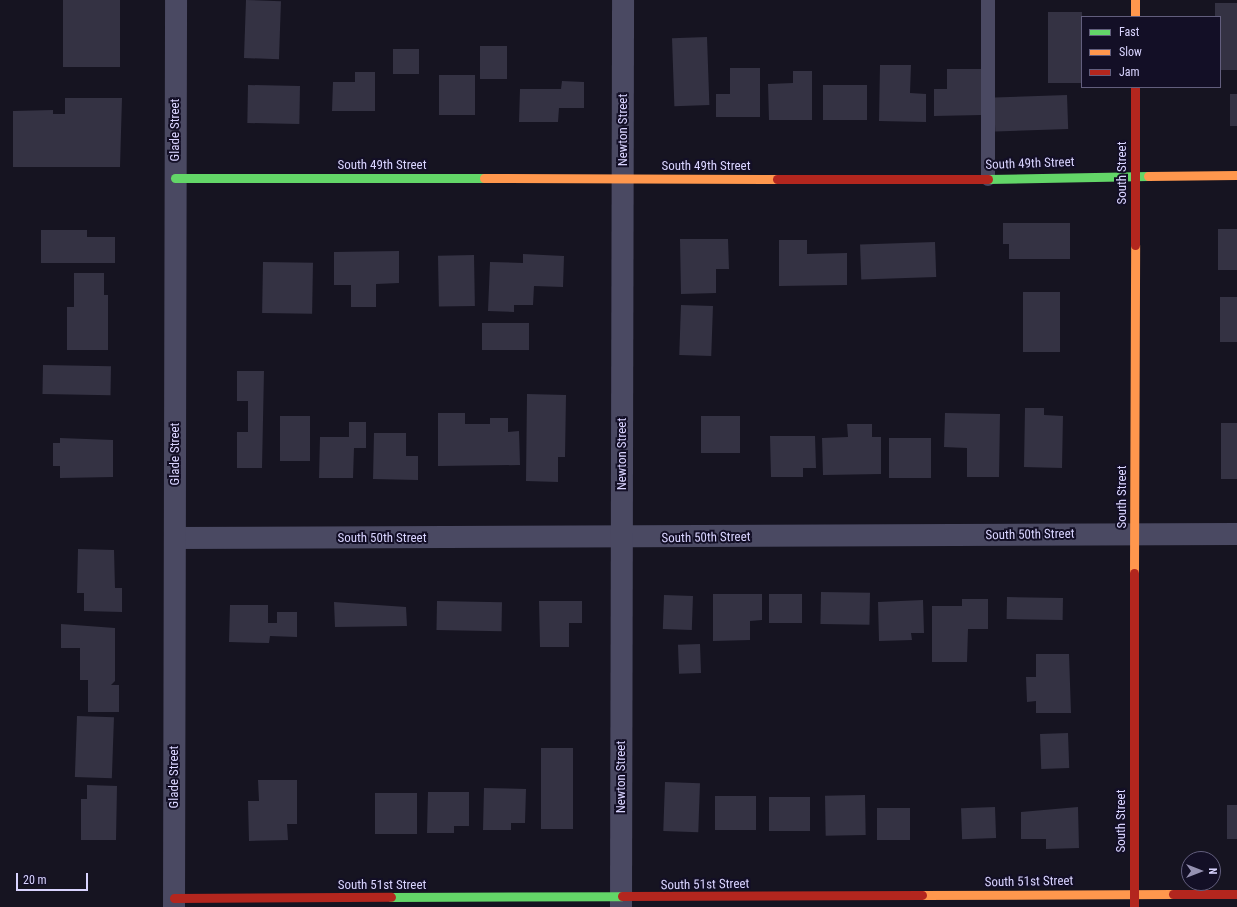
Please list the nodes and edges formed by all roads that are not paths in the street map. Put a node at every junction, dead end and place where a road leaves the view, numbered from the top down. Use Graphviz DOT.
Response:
graph roads {
  1 [pos="176,0"];
  2 [pos="622,0"];
  3 [pos="988,0"];
  4 [pos="1135,0"];
  5 [pos="1135,16"];
  6 [pos="1135,88"];
  7 [pos="1135,174"];
  8 [pos="1237,175"];
  9 [pos="175,178"];
  10 [pos="623,178"];
  11 [pos="988,179"];
  12 [pos="1135,534"];
  13 [pos="1237,534"];
  14 [pos="175,538"];
  15 [pos="622,538"];
  16 [pos="1134,894"];
  17 [pos="1237,894"];
  18 [pos="174,902"];
  19 [pos="621,903"];
  20 [pos="1134,907"];
  1 -- 9 [label="street, Glade Street"];
  2 -- 10 [label="street, Newton Street"];
  3 -- 11 [label="lane"];
  4 -- 5 [label="street"];
  6 -- 7 [label="street, South Street"];
  7 -- 8 [label="street, South 49th Street"];
  7 -- 11 [label="street, South 49th Street"];
  7 -- 12 [label="street, South Street"];
  9 -- 10 [label="street, South 49th Street"];
  9 -- 14 [label="street, Glade Street"];
  10 -- 11 [label="street, South 49th Street"];
  10 -- 15 [label="street, Newton Street"];
  12 -- 13 [label="street, South 50th Street"];
  12 -- 15 [label="street, South 50th Street"];
  12 -- 16 [label="street, South Street"];
  14 -- 15 [label="street, South 50th Street"];
  14 -- 18 [label="street, Glade Street"];
  15 -- 19 [label="street, Newton Street"];
  16 -- 17 [label="street, South 51st Street"];
  16 -- 19 [label="street, South 51st Street"];
  16 -- 20 [label="street, South Street"];
  18 -- 19 [label="street, South 51st Street"];
}
